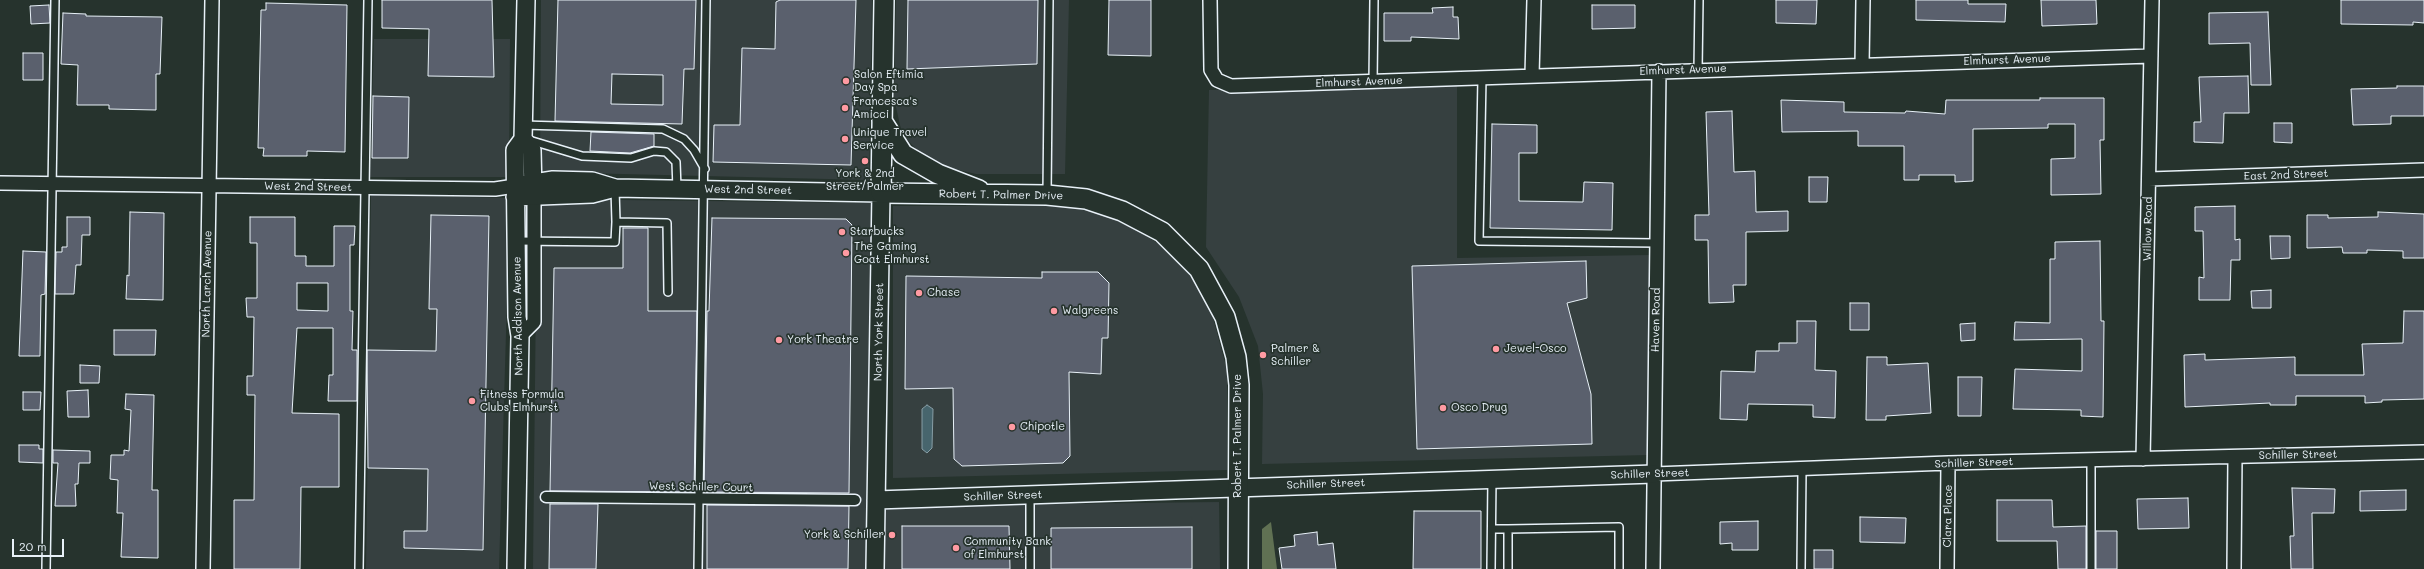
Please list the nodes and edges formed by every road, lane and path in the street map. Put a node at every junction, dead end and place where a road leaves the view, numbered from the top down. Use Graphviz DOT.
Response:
graph roads {
  1 [pos="55,0"];
  2 [pos="212,0"];
  3 [pos="368,0"];
  4 [pos="526,0"];
  5 [pos="706,0"];
  6 [pos="884,0"];
  7 [pos="1049,0"];
  8 [pos="1210,0"];
  9 [pos="1374,0"];
  10 [pos="1534,0"];
  11 [pos="1699,0"];
  12 [pos="1863,0"];
  13 [pos="2152,0"];
  14 [pos="2151,56"];
  15 [pos="1862,65"];
  16 [pos="1698,70"];
  17 [pos="1659,71"];
  18 [pos="1532,75"];
  19 [pos="1482,77"];
  20 [pos="1373,82"];
  21 [pos="882,121"];
  22 [pos="523,132"];
  23 [pos="705,169"];
  24 [pos="2424,170"];
  25 [pos="2149,179"];
  26 [pos="0,183"];
  27 [pos="52,184"];
  28 [pos="209,186"];
  29 [pos="366,188"];
  30 [pos="615,188"];
  31 [pos="677,188"];
  32 [pos="705,189"];
  33 [pos="533,190"];
  34 [pos="515,192"];
  35 [pos="881,193"];
  36 [pos="991,194"];
  37 [pos="1047,195"];
  38 [pos="616,222"];
  39 [pos="516,241"];
  40 [pos="534,241"];
  41 [pos="1657,243"];
  42 [pos="668,292"];
  43 [pos="520,336"];
  44 [pos="2424,452"];
  45 [pos="2235,456"];
  46 [pos="2143,459"];
  47 [pos="2091,460"];
  48 [pos="1948,464"];
  49 [pos="1802,470"];
  50 [pos="1654,474"];
  51 [pos="1492,478"];
  52 [pos="1238,487"];
  53 [pos="1030,495"];
  54 [pos="546,497"];
  55 [pos="699,499"];
  56 [pos="855,500"];
  57 [pos="876,500"];
  58 [pos="1492,529"];
  59 [pos="1508,529"];
  60 [pos="46,569"];
  61 [pos="203,569"];
  62 [pos="359,569"];
  63 [pos="516,569"];
  64 [pos="698,569"];
  65 [pos="875,569"];
  66 [pos="1030,569"];
  67 [pos="1238,569"];
  68 [pos="1492,569"];
  69 [pos="1508,569"];
  70 [pos="1619,569"];
  71 [pos="1653,569"];
  72 [pos="1801,569"];
  73 [pos="1947,569"];
  74 [pos="2091,569"];
  75 [pos="2234,569"];
  1 -- 27 [label="lane"];
  2 -- 28 [label="street, North Larch Avenue"];
  3 -- 29 [label="lane"];
  4 -- 22 [label="street, North Addison Avenue"];
  5 -- 23 [label="lane"];
  6 -- 21 [label="main road, North York Street"];
  7 -- 37 [label="lane"];
  8 -- 20 [label="street, Elmhurst Avenue"];
  9 -- 20 [label="lane"];
  10 -- 18 [label="street"];
  11 -- 16 [label="lane"];
  12 -- 15 [label="street"];
  13 -- 14 [label="street, Willow Road"];
  14 -- 15 [label="street, Elmhurst Avenue"];
  14 -- 25 [label="street, Willow Road"];
  15 -- 16 [label="street, Elmhurst Avenue"];
  16 -- 17 [label="street, Elmhurst Avenue"];
  17 -- 18 [label="street, Elmhurst Avenue"];
  17 -- 41 [label="street, Haven Road"];
  18 -- 19 [label="street, Elmhurst Avenue"];
  19 -- 20 [label="street, Elmhurst Avenue"];
  19 -- 41 [label="lane"];
  21 -- 35 [label="main road, North York Street"];
  21 -- 36 [label="main road"];
  22 -- 23 [label="lane"];
  22 -- 31 [label="lane"];
  22 -- 33 [label="street, North Addison Avenue"];
  22 -- 34 [label="street, North Addison Avenue"];
  23 -- 32 [label="lane"];
  24 -- 25 [label="street, East 2nd Street"];
  25 -- 46 [label="street, Willow Road"];
  26 -- 27 [label="street, West 2nd Street"];
  27 -- 28 [label="street, West 2nd Street"];
  27 -- 60 [label="lane"];
  28 -- 29 [label="street, West 2nd Street"];
  28 -- 61 [label="street, North Larch Avenue"];
  29 -- 34 [label="street, West 2nd Street"];
  29 -- 62 [label="lane"];
  30 -- 31 [label="street, West 2nd Street"];
  30 -- 33 [label="street, West 2nd Street"];
  30 -- 38 [label="lane"];
  31 -- 32 [label="street, West 2nd Street"];
  32 -- 35 [label="street, West 2nd Street"];
  32 -- 55 [label="lane"];
  33 -- 34 [label="street, West 2nd Street"];
  33 -- 40 [label="street, North Addison Avenue"];
  34 -- 39 [label="street, North Addison Avenue"];
  35 -- 36 [label="main road, Robert T. Palmer Drive"];
  35 -- 57 [label="street, North York Street"];
  36 -- 37 [label="main road, Robert T. Palmer Drive"];
  37 -- 52 [label="main road, Robert T. Palmer Drive"];
  38 -- 40 [label="lane"];
  38 -- 42 [label="lane"];
  39 -- 40 [label="lane"];
  39 -- 43 [label="street, North Addison Avenue"];
  40 -- 43 [label="street, North Addison Avenue"];
  41 -- 50 [label="street, Haven Road"];
  43 -- 63 [label="street, North Addison Avenue"];
  44 -- 45 [label="street, Schiller Street"];
  45 -- 46 [label="street, Schiller Street"];
  45 -- 75 [label="street"];
  46 -- 47 [label="street, Schiller Street"];
  47 -- 48 [label="street, Schiller Street"];
  47 -- 74 [label="lane"];
  48 -- 49 [label="street, Schiller Street"];
  48 -- 73 [label="street, Clara Place"];
  49 -- 50 [label="street, Schiller Street"];
  49 -- 72 [label="lane"];
  50 -- 51 [label="street, Schiller Street"];
  50 -- 71 [label="street, Haven Road"];
  51 -- 52 [label="street, Schiller Street"];
  51 -- 58 [label="lane"];
  52 -- 53 [label="street, Schiller Street"];
  52 -- 67 [label="main road, Robert T. Palmer Drive"];
  53 -- 57 [label="street, Schiller Street"];
  53 -- 66 [label="lane"];
  54 -- 55 [label="street, West Schiller Court"];
  55 -- 56 [label="street, West Schiller Court"];
  55 -- 64 [label="lane"];
  57 -- 65 [label="street, North York Street"];
  58 -- 59 [label="lane"];
  58 -- 68 [label="lane"];
  59 -- 69 [label="lane"];
  59 -- 70 [label="lane"];
}
